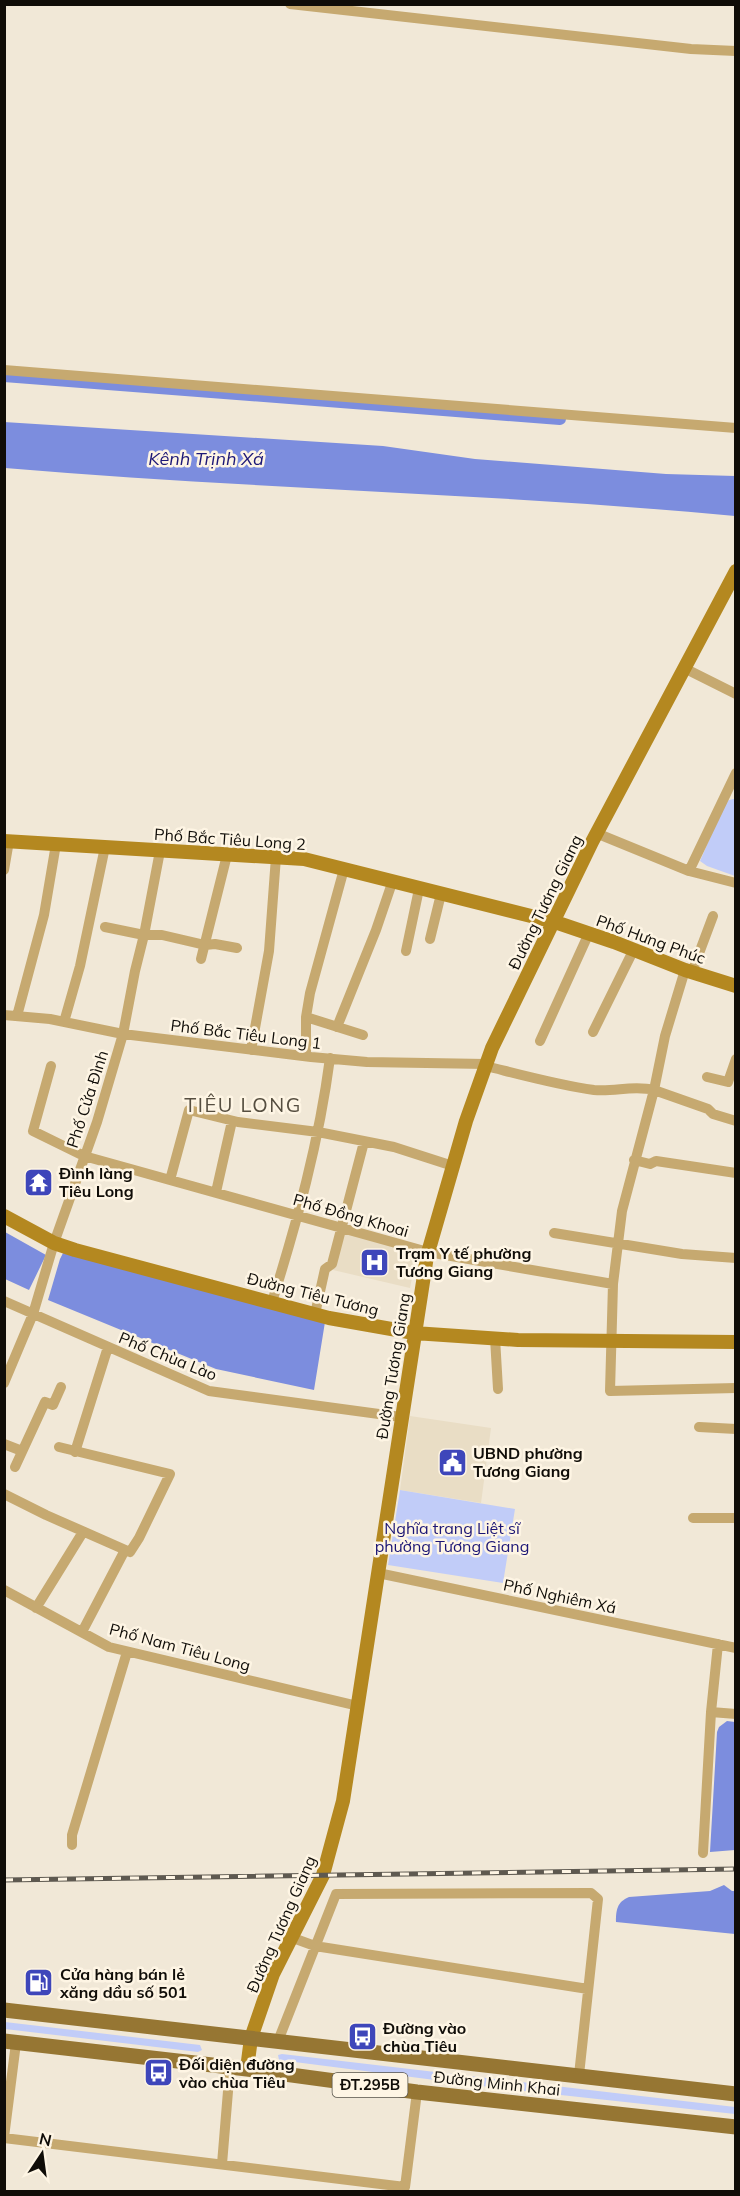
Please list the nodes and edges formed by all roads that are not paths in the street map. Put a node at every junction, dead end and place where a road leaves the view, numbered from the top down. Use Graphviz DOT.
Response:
graph roads {
  1 [pos="290,4"];
  2 [pos="735,51"];
  3 [pos="4,370"];
  4 [pos="735,428"];
  5 [pos="735,571"];
  6 [pos="684,668"];
  7 [pos="735,694"];
  8 [pos="735,773"];
  9 [pos="732,788"];
  10 [pos="596,833"];
  11 [pos="7,841"];
  12 [pos="56,844"];
  13 [pos="105,847"];
  14 [pos="160,851"];
  15 [pos="227,855"];
  16 [pos="276,857"];
  17 [pos="344,869"];
  18 [pos="4,870"];
  19 [pos="689,871"];
  20 [pos="393,882"];
  21 [pos="735,883"];
  22 [pos="419,889"];
  23 [pos="441,894"];
  24 [pos="713,916"];
  25 [pos="555,922"];
  26 [pos="105,927"];
  27 [pos="589,933"];
  28 [pos="144,935"];
  29 [pos="430,939"];
  30 [pos="205,945"];
  31 [pos="237,948"];
  32 [pos="633,949"];
  33 [pos="406,951"];
  34 [pos="201,959"];
  35 [pos="688,971"];
  36 [pos="735,986"];
  37 [pos="4,1015"];
  38 [pos="17,1016"];
  39 [pos="306,1017"];
  40 [pos="64,1022"];
  41 [pos="337,1027"];
  42 [pos="593,1032"];
  43 [pos="123,1034"];
  44 [pos="363,1035"];
  45 [pos="540,1041"];
  46 [pos="251,1050"];
  47 [pos="306,1056"];
  48 [pos="330,1058"];
  49 [pos="735,1059"];
  50 [pos="486,1065"];
  51 [pos="51,1066"];
  52 [pos="707,1077"];
  53 [pos="654,1090"];
  54 [pos="232,1121"];
  55 [pos="735,1121"];
  56 [pos="318,1132"];
  57 [pos="364,1142"];
  58 [pos="84,1156"];
  59 [pos="634,1160"];
  60 [pos="453,1166"];
  61 [pos="735,1173"];
  62 [pos="170,1180"];
  63 [pos="216,1192"];
  64 [pos="298,1215"];
  65 [pos="4,1216"];
  66 [pos="343,1227"];
  67 [pos="554,1233"];
  68 [pos="54,1243"];
  69 [pos="617,1245"];
  70 [pos="428,1252"];
  71 [pos="735,1258"];
  72 [pos="613,1284"];
  73 [pos="4,1301"];
  74 [pos="272,1302"];
  75 [pos="33,1314"];
  76 [pos="315,1314"];
  77 [pos="414,1334"];
  78 [pos="495,1338"];
  79 [pos="611,1341"];
  80 [pos="735,1342"];
  81 [pos="108,1347"];
  82 [pos="4,1383"];
  83 [pos="62,1387"];
  84 [pos="735,1388"];
  85 [pos="498,1389"];
  86 [pos="401,1417"];
  87 [pos="699,1427"];
  88 [pos="735,1429"];
  89 [pos="4,1444"];
  90 [pos="59,1447"];
  91 [pos="22,1451"];
  92 [pos="75,1452"];
  93 [pos="15,1467"];
  94 [pos="4,1494"];
  95 [pos="693,1518"];
  96 [pos="735,1518"];
  97 [pos="83,1532"];
  98 [pos="124,1550"];
  99 [pos="378,1573"];
  100 [pos="4,1590"];
  101 [pos="36,1608"];
  102 [pos="82,1632"];
  103 [pos="718,1644"];
  104 [pos="735,1648"];
  105 [pos="127,1652"];
  106 [pos="358,1706"];
  107 [pos="711,1712"];
  108 [pos="735,1714"];
  109 [pos="72,1845"];
  110 [pos="703,1853"];
  111 [pos="293,1938"];
  112 [pos="315,1946"];
  113 [pos="588,1989"];
  114 [pos="4,2010"];
  115 [pos="251,2038"];
  116 [pos="278,2041"];
  117 [pos="10,2042"];
  118 [pos="230,2067"];
  119 [pos="247,2069"];
  120 [pos="579,2075"];
  121 [pos="417,2092"];
  122 [pos="735,2094"];
  123 [pos="735,2127"];
  124 [pos="4,2137"];
  125 [pos="222,2164"];
  1 -- 2 [label="street"];
  3 -- 4 [label="street"];
  5 -- 6 [label="main road, Đường Tương Giang"];
  6 -- 7 [label="street"];
  6 -- 10 [label="main road, Đường Tương Giang"];
  8 -- 9 [label="street"];
  9 -- 19 [label="street"];
  10 -- 19 [label="street"];
  10 -- 25 [label="main road, Đường Tương Giang"];
  11 -- 12 [label="main road, Phố Bắc Tiêu Long 2"];
  11 -- 18 [label="street"];
  12 -- 13 [label="main road, Phố Bắc Tiêu Long 2"];
  12 -- 38 [label="street"];
  13 -- 14 [label="main road, Phố Bắc Tiêu Long 2"];
  13 -- 40 [label="street"];
  14 -- 15 [label="main road, Phố Bắc Tiêu Long 2"];
  14 -- 28 [label="street, Phố Cửa Đình"];
  15 -- 16 [label="main road, Phố Bắc Tiêu Long 2"];
  15 -- 30 [label="street"];
  16 -- 17 [label="main road, Phố Bắc Tiêu Long 2"];
  16 -- 46 [label="street"];
  17 -- 20 [label="main road, Phố Bắc Tiêu Long 2"];
  17 -- 39 [label="street"];
  19 -- 21 [label="street"];
  20 -- 22 [label="main road, Phố Bắc Tiêu Long 2"];
  20 -- 41 [label="street"];
  22 -- 23 [label="main road, Phố Bắc Tiêu Long 2"];
  22 -- 33 [label="street"];
  23 -- 25 [label="main road, Phố Bắc Tiêu Long 2"];
  23 -- 29 [label="street"];
  24 -- 35 [label="street"];
  25 -- 27 [label="main road, Phố Hưng Phúc"];
  25 -- 50 [label="main road, Đường Tương Giang"];
  26 -- 28 [label="street"];
  27 -- 32 [label="main road, Phố Hưng Phúc"];
  27 -- 45 [label="street"];
  28 -- 30 [label="street"];
  28 -- 43 [label="street, Phố Cửa Đình"];
  30 -- 31 [label="street"];
  30 -- 34 [label="street"];
  32 -- 35 [label="main road, Phố Hưng Phúc"];
  32 -- 42 [label="street"];
  35 -- 36 [label="main road, Phố Hưng Phúc"];
  35 -- 53 [label="street"];
  37 -- 38 [label="street, Phố Bắc Tiêu Long 1"];
  38 -- 40 [label="street, Phố Bắc Tiêu Long 1"];
  39 -- 41 [label="street"];
  39 -- 47 [label="street"];
  40 -- 43 [label="street, Phố Bắc Tiêu Long 1"];
  41 -- 44 [label="street"];
  43 -- 46 [label="street, Phố Bắc Tiêu Long 1"];
  43 -- 58 [label="street, Phố Cửa Đình"];
  46 -- 47 [label="street, Phố Bắc Tiêu Long 1"];
  47 -- 48 [label="street, Phố Bắc Tiêu Long 1"];
  48 -- 50 [label="street, Phố Bắc Tiêu Long 1"];
  48 -- 56 [label="street"];
  49 -- 52 [label="street"];
  50 -- 53 [label="street, Phố Bắc Tiêu Long 1"];
  50 -- 60 [label="main road, Đường Tương Giang"];
  51 -- 58 [label="street, Phố Đồng Khoai"];
  53 -- 55 [label="street, Phố Bắc Tiêu Long 1"];
  53 -- 59 [label="street"];
  54 -- 56 [label="street"];
  54 -- 62 [label="street"];
  54 -- 63 [label="street"];
  56 -- 57 [label="street"];
  56 -- 64 [label="street"];
  57 -- 60 [label="street"];
  57 -- 66 [label="street"];
  58 -- 62 [label="street, Phố Đồng Khoai"];
  58 -- 68 [label="street, Phố Cửa Đình"];
  59 -- 61 [label="street"];
  59 -- 69 [label="street"];
  60 -- 70 [label="main road, Đường Tương Giang"];
  62 -- 63 [label="street, Phố Đồng Khoai"];
  63 -- 64 [label="street, Phố Đồng Khoai"];
  64 -- 66 [label="street, Phố Đồng Khoai"];
  64 -- 74 [label="street"];
  65 -- 68 [label="main road, Đường Tiêu Tương"];
  66 -- 70 [label="street, Phố Đồng Khoai"];
  66 -- 76 [label="street"];
  67 -- 69 [label="street"];
  68 -- 74 [label="main road, Đường Tiêu Tương"];
  68 -- 75 [label="street, Phố Cửa Đình"];
  69 -- 71 [label="street"];
  69 -- 72 [label="street"];
  70 -- 72 [label="street, Phố Đồng Khoai"];
  70 -- 77 [label="main road, Đường Tương Giang"];
  72 -- 79 [label="street"];
  73 -- 75 [label="street, Phố Chùa Lào"];
  74 -- 76 [label="main road, Đường Tiêu Tương"];
  75 -- 81 [label="street, Phố Chùa Lào"];
  75 -- 82 [label="street, Phố Cửa Đình"];
  76 -- 77 [label="main road, Đường Tiêu Tương"];
  77 -- 78 [label="main road, Đường Tiêu Tương"];
  77 -- 86 [label="main road, Đường Tương Giang"];
  78 -- 79 [label="main road, Đường Tiêu Tương"];
  78 -- 85 [label="street"];
  79 -- 80 [label="main road, Đường Tiêu Tương"];
  79 -- 84 [label="street"];
  81 -- 86 [label="street, Phố Chùa Lào"];
  81 -- 92 [label="street"];
  83 -- 91 [label="street"];
  86 -- 99 [label="main road, Đường Tương Giang"];
  87 -- 88 [label="street"];
  89 -- 91 [label="street"];
  90 -- 92 [label="street"];
  91 -- 93 [label="street"];
  92 -- 98 [label="street"];
  94 -- 97 [label="street"];
  95 -- 96 [label="street"];
  97 -- 98 [label="street"];
  97 -- 101 [label="street"];
  98 -- 102 [label="street"];
  99 -- 103 [label="street, Phố Nghiêm Xá"];
  99 -- 106 [label="main road, Đường Tương Giang"];
  100 -- 101 [label="street, Phố Nam Tiêu Long"];
  101 -- 102 [label="street, Phố Nam Tiêu Long"];
  102 -- 105 [label="street, Phố Nam Tiêu Long"];
  103 -- 104 [label="street, Phố Nghiêm Xá"];
  103 -- 107 [label="street"];
  105 -- 106 [label="street, Phố Nam Tiêu Long"];
  105 -- 109 [label="street"];
  106 -- 111 [label="main road, Đường Tương Giang"];
  107 -- 108 [label="street"];
  107 -- 110 [label="street"];
  111 -- 112 [label="street"];
  111 -- 115 [label="main road, Đường Tương Giang"];
  112 -- 113 [label="street"];
  112 -- 113 [label="street"];
  112 -- 116 [label="street"];
  113 -- 120 [label="street"];
  114 -- 115 [label="main road, Đường Minh Khai / ĐT.295B"];
  115 -- 116 [label="main road, Đường Minh Khai / ĐT.295B"];
  115 -- 119 [label="main road, Đường Tương Giang"];
  116 -- 120 [label="main road, Đường Minh Khai / ĐT.295B"];
  117 -- 118 [label="main road, Đường Minh Khai / ĐT.295B"];
  117 -- 124 [label="street"];
  118 -- 119 [label="main road, Đường Minh Khai / ĐT.295B"];
  118 -- 125 [label="street"];
  119 -- 121 [label="main road, Đường Minh Khai / ĐT.295B"];
  120 -- 122 [label="main road, Đường Minh Khai / ĐT.295B"];
  121 -- 123 [label="main road, Đường Minh Khai / ĐT.295B"];
  121 -- 125 [label="street"];
  124 -- 125 [label="street"];
}
